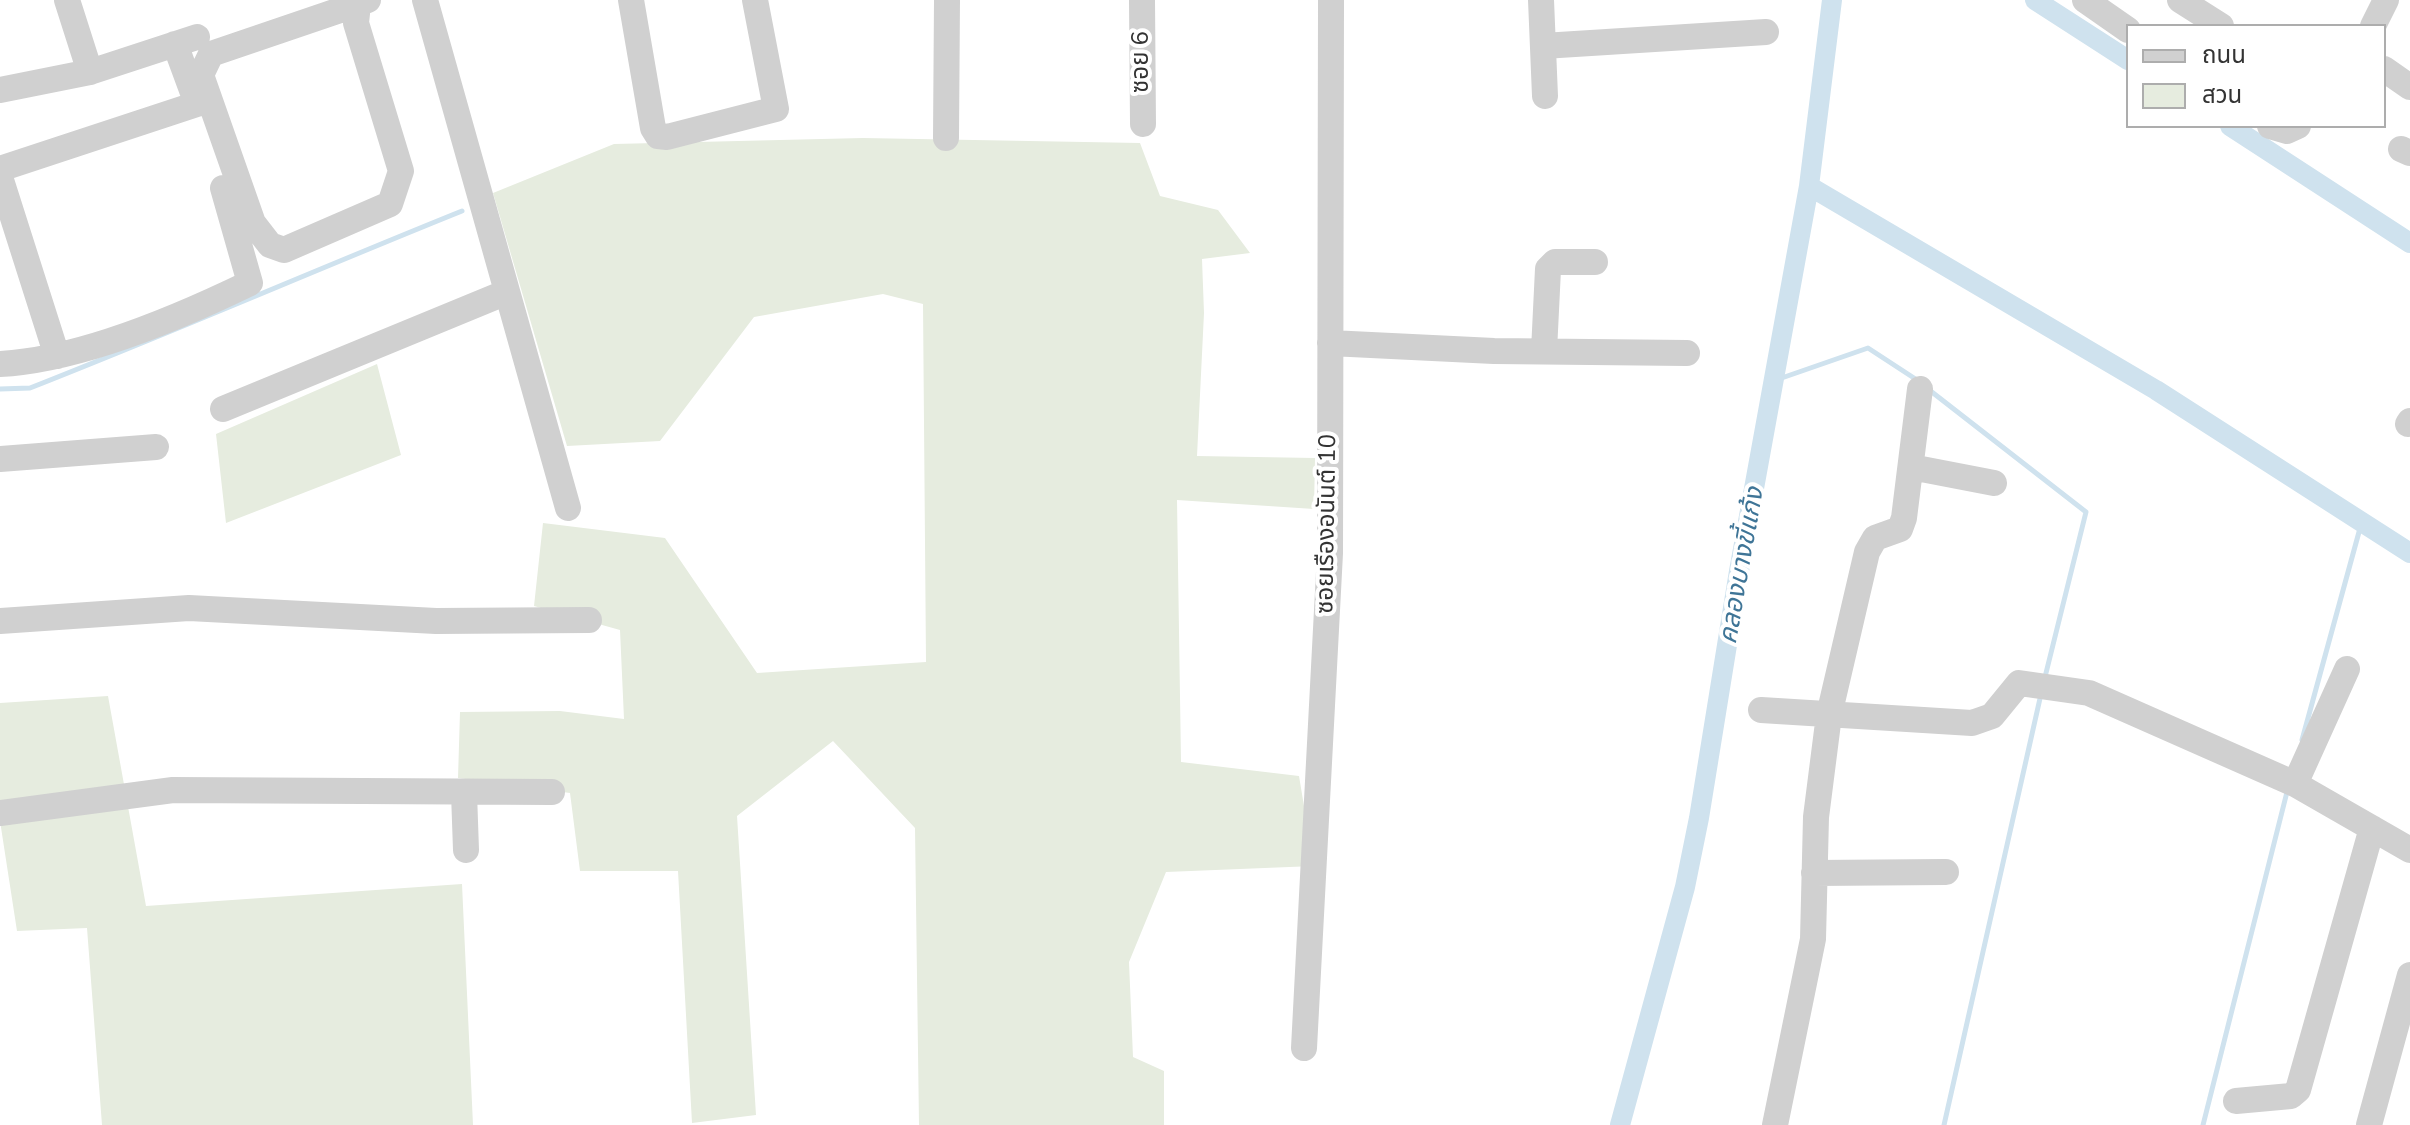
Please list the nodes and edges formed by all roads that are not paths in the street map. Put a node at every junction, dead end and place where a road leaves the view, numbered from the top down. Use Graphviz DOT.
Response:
graph roads {
  1 [pos="67,0"];
  2 [pos="425,0"];
  3 [pos="631,0"];
  4 [pos="755,0"];
  5 [pos="947,0"];
  6 [pos="1142,0"];
  7 [pos="1331,0"];
  8 [pos="1541,0"];
  9 [pos="2180,0"];
  10 [pos="2386,0"];
  11 [pos="363,2"];
  12 [pos="2096,3"];
  13 [pos="2218,24"];
  14 [pos="2374,24"];
  15 [pos="2126,28"];
  16 [pos="1766,32"];
  17 [pos="1543,46"];
  18 [pos="2386,70"];
  19 [pos="90,72"];
  20 [pos="2410,87"];
  21 [pos="0,90"];
  22 [pos="1545,96"];
  23 [pos="197,104"];
  24 [pos="1143,124"];
  25 [pos="946,138"];
  26 [pos="0,169"];
  27 [pos="0,177"];
  28 [pos="8,219"];
  29 [pos="1595,262"];
  30 [pos="507,292"];
  31 [pos="1330,343"];
  32 [pos="1544,351"];
  33 [pos="1687,353"];
  34 [pos="57,356"];
  35 [pos="0,364"];
  36 [pos="1920,389"];
  37 [pos="223,409"];
  38 [pos="156,447"];
  39 [pos="0,459"];
  40 [pos="1911,467"];
  41 [pos="1994,483"];
  42 [pos="568,508"];
  43 [pos="589,620"];
  44 [pos="0,621"];
  45 [pos="2347,669"];
  46 [pos="1761,710"];
  47 [pos="1829,715"];
  48 [pos="2295,784"];
  49 [pos="552,792"];
  50 [pos="464,793"];
  51 [pos="0,813"];
  52 [pos="2372,828"];
  53 [pos="466,850"];
  54 [pos="2410,850"];
  55 [pos="1946,872"];
  56 [pos="1814,873"];
  57 [pos="2410,975"];
  58 [pos="1304,1048"];
  59 [pos="2236,1101"];
  60 [pos="1775,1125"];
  61 [pos="2369,1125"];
  1 -- 19 [label="street"];
  2 -- 30 [label="street"];
  3 -- 4 [label="street"];
  5 -- 25 [label="street"];
  6 -- 24 [label="street, ซอย 6"];
  7 -- 31 [label="street, ซอยเรืองอนันต์ 10"];
  8 -- 17 [label="street"];
  9 -- 13 [label="street"];
  10 -- 14 [label="street"];
  11 -- 11 [label="street"];
  12 -- 15 [label="street"];
  16 -- 17 [label="street"];
  17 -- 22 [label="street"];
  18 -- 20 [label="street"];
  19 -- 21 [label="street"];
  19 -- 23 [label="street"];
  23 -- 26 [label="street"];
  23 -- 34 [label="street"];
  27 -- 28 [label="street"];
  28 -- 34 [label="street"];
  29 -- 32 [label="street"];
  30 -- 37 [label="street"];
  30 -- 42 [label="street"];
  31 -- 32 [label="street"];
  31 -- 58 [label="street, ซอยเรืองอนันต์ 10"];
  32 -- 33 [label="street"];
  34 -- 35 [label="street"];
  36 -- 40 [label="street"];
  38 -- 39 [label="street"];
  40 -- 41 [label="street"];
  40 -- 47 [label="street"];
  43 -- 44 [label="street"];
  45 -- 48 [label="street"];
  46 -- 47 [label="street"];
  47 -- 48 [label="street"];
  47 -- 56 [label="street"];
  48 -- 52 [label="street"];
  49 -- 50 [label="street"];
  50 -- 51 [label="street"];
  50 -- 53 [label="street"];
  52 -- 54 [label="street"];
  52 -- 59 [label="street"];
  55 -- 56 [label="street"];
  56 -- 60 [label="street"];
  57 -- 61 [label="street"];
}
